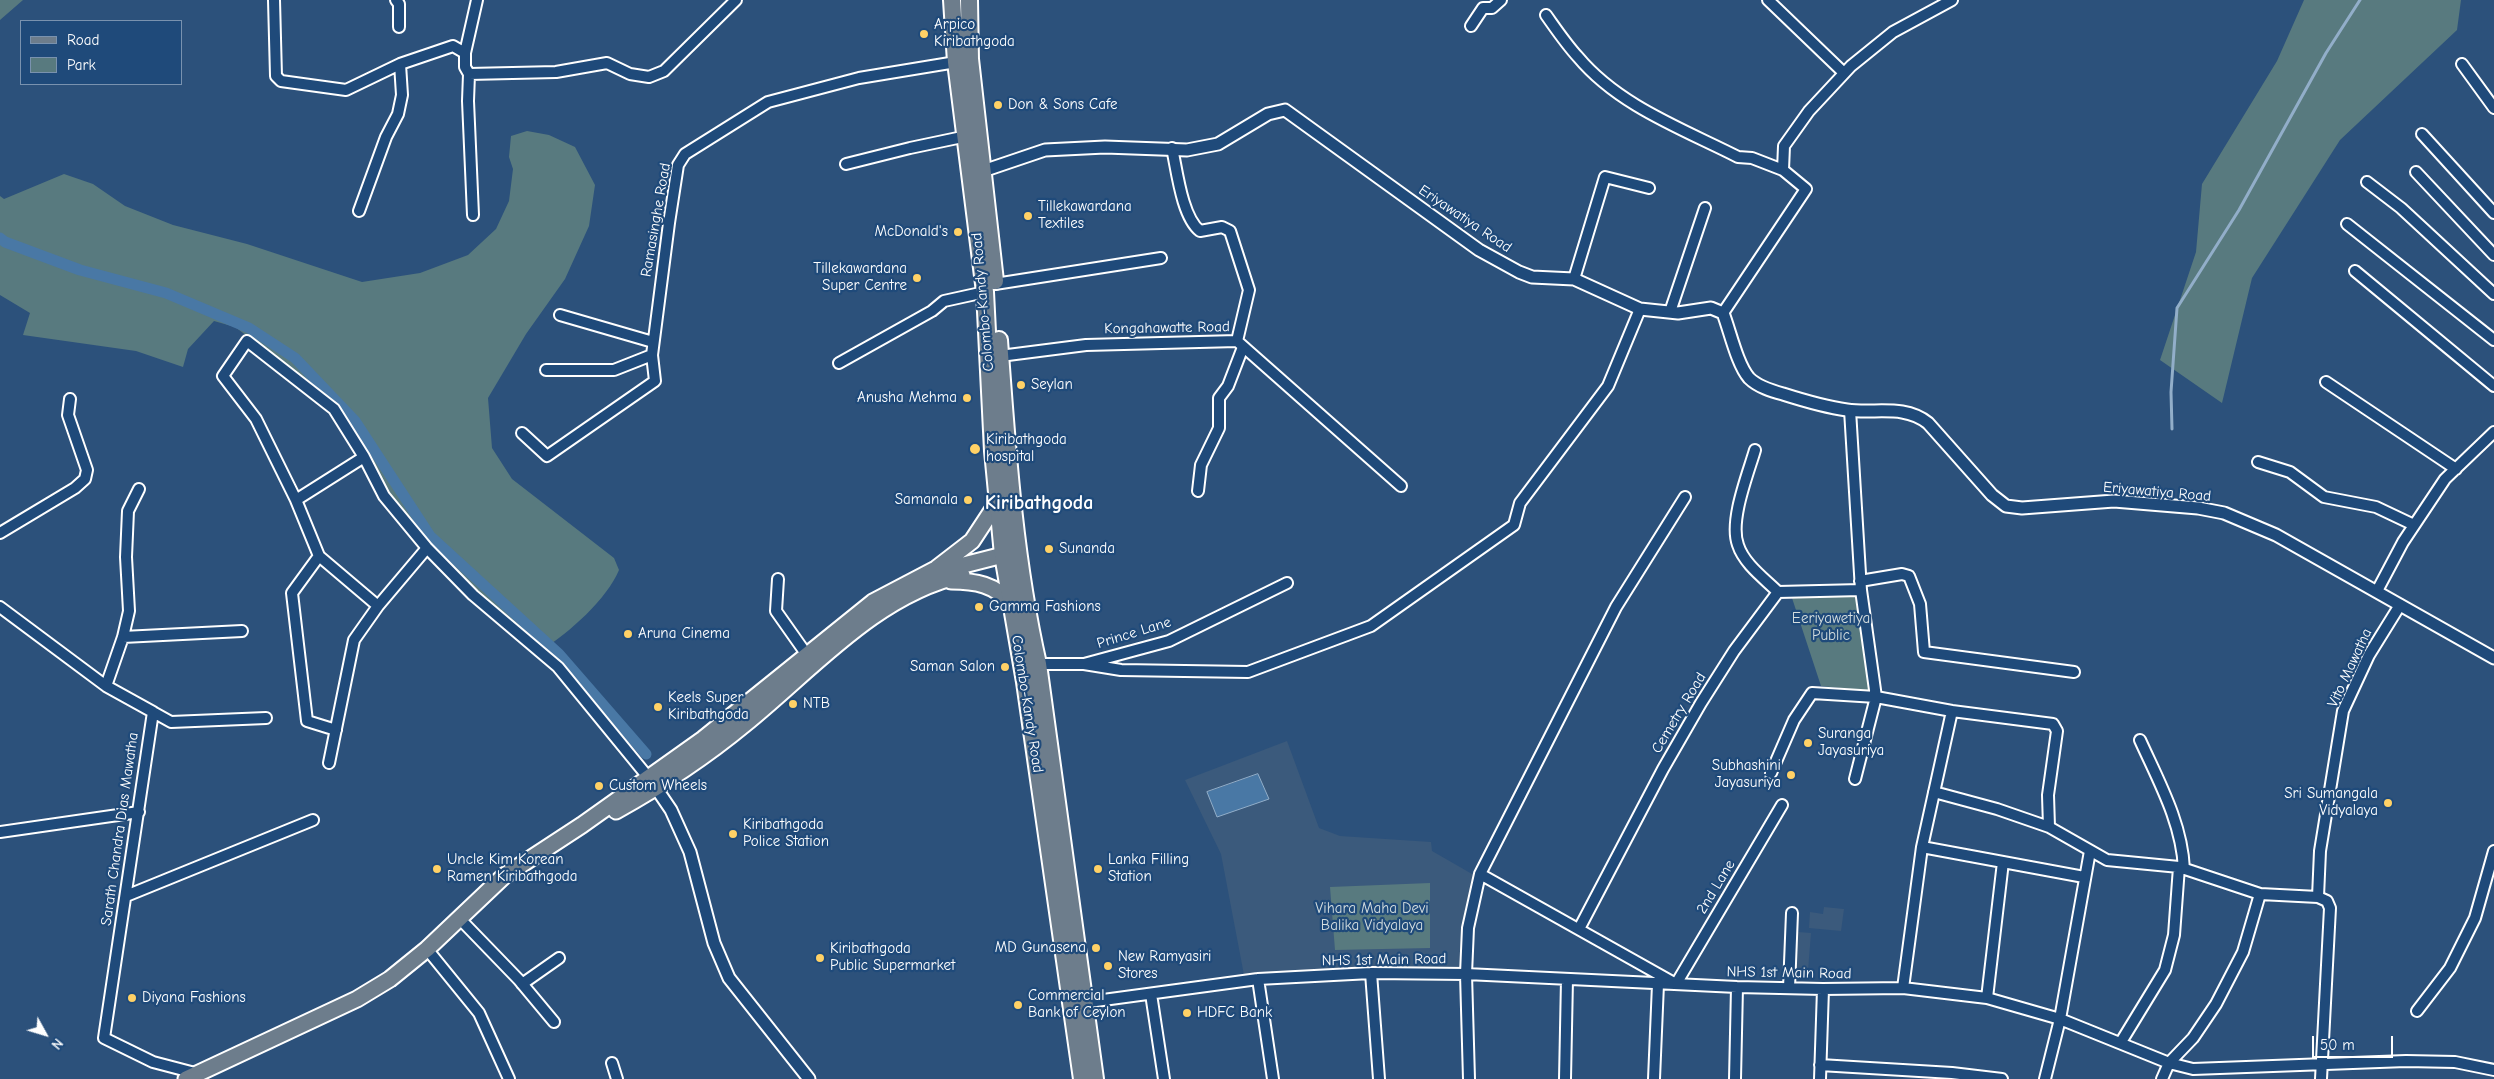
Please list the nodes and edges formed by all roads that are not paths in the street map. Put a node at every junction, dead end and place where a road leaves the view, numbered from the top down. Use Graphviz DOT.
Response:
graph roads {
  1 [pos="274,0"];
  2 [pos="396,0"];
  3 [pos="477,0"];
  4 [pos="736,0"];
  5 [pos="952,0"];
  6 [pos="969,0"];
  7 [pos="1501,0"];
  8 [pos="1768,0"];
  9 [pos="1952,0"];
  10 [pos="1546,15"];
  11 [pos="1471,26"];
  12 [pos="399,27"];
  13 [pos="465,53"];
  14 [pos="956,62"];
  15 [pos="400,64"];
  16 [pos="2462,64"];
  17 [pos="1844,73"];
  18 [pos="469,74"];
  19 [pos="2494,108"];
  20 [pos="2422,134"];
  21 [pos="967,136"];
  22 [pos="1172,148"];
  23 [pos="846,164"];
  24 [pos="1783,170"];
  25 [pos="983,171"];
  26 [pos="2416,172"];
  27 [pos="2367,182"];
  28 [pos="1649,188"];
  29 [pos="1704,208"];
  30 [pos="359,211"];
  31 [pos="2494,214"];
  32 [pos="473,215"];
  33 [pos="2347,224"];
  34 [pos="2494,255"];
  35 [pos="1161,258"];
  36 [pos="2355,271"];
  37 [pos="1574,279"];
  38 [pos="990,288"];
  39 [pos="2494,294"];
  40 [pos="1640,309"];
  41 [pos="1670,312"];
  42 [pos="1723,314"];
  43 [pos="560,315"];
  44 [pos="2494,340"];
  45 [pos="653,342"];
  46 [pos="1240,344"];
  47 [pos="652,355"];
  48 [pos="1000,356"];
  49 [pos="839,363"];
  50 [pos="546,370"];
  51 [pos="2326,382"];
  52 [pos="2494,386"];
  53 [pos="70,399"];
  54 [pos="1850,410"];
  55 [pos="2494,432"];
  56 [pos="522,433"];
  57 [pos="1755,450"];
  58 [pos="364,457"];
  59 [pos="2258,462"];
  60 [pos="2456,469"];
  61 [pos="1402,486"];
  62 [pos="139,489"];
  63 [pos="1198,491"];
  64 [pos="1685,497"];
  65 [pos="296,500"];
  66 [pos="997,502"];
  67 [pos="2414,525"];
  68 [pos="0,532"];
  69 [pos="427,548"];
  70 [pos="319,556"];
  71 [pos="1009,561"];
  72 [pos="935,575"];
  73 [pos="778,579"];
  74 [pos="1287,583"];
  75 [pos="1860,586"];
  76 [pos="2377,591"];
  77 [pos="1778,592"];
  78 [pos="1011,605"];
  79 [pos="2400,605"];
  80 [pos="378,606"];
  81 [pos="0,607"];
  82 [pos="242,631"];
  83 [pos="123,637"];
  84 [pos="806,655"];
  85 [pos="2494,658"];
  86 [pos="1038,664"];
  87 [pos="1084,664"];
  88 [pos="2074,672"];
  89 [pos="106,686"];
  90 [pos="1876,697"];
  91 [pos="1952,711"];
  92 [pos="153,712"];
  93 [pos="266,718"];
  94 [pos="336,730"];
  95 [pos="2140,740"];
  96 [pos="330,763"];
  97 [pos="1771,773"];
  98 [pos="1855,779"];
  99 [pos="652,783"];
  100 [pos="1934,792"];
  101 [pos="1782,805"];
  102 [pos="139,812"];
  103 [pos="313,820"];
  104 [pos="2049,827"];
  105 [pos="0,832"];
  106 [pos="1922,847"];
  107 [pos="2494,850"];
  108 [pos="2090,851"];
  109 [pos="2003,862"];
  110 [pos="2182,868"];
  111 [pos="1480,874"];
  112 [pos="2084,876"];
  113 [pos="2260,894"];
  114 [pos="126,896"];
  115 [pos="2318,897"];
  116 [pos="1792,913"];
  117 [pos="460,919"];
  118 [pos="1579,929"];
  119 [pos="427,949"];
  120 [pos="559,958"];
  121 [pos="1371,974"];
  122 [pos="1466,974"];
  123 [pos="1258,979"];
  124 [pos="1567,979"];
  125 [pos="522,984"];
  126 [pos="1658,984"];
  127 [pos="1676,984"];
  128 [pos="1737,987"];
  129 [pos="1789,988"];
  130 [pos="1903,988"];
  131 [pos="1823,989"];
  132 [pos="1151,994"];
  133 [pos="1987,998"];
  134 [pos="1078,1004"];
  135 [pos="2417,1011"];
  136 [pos="2060,1019"];
  137 [pos="554,1022"];
  138 [pos="2120,1042"];
  139 [pos="612,1063"];
  140 [pos="2169,1063"];
  141 [pos="1820,1065"];
  142 [pos="2320,1065"];
  143 [pos="2494,1070"];
  144 [pos="2193,1074"];
  145 [pos="190,1076"];
  146 [pos="508,1079"];
  147 [pos="617,1079"];
  148 [pos="809,1079"];
  149 [pos="1082,1079"];
  150 [pos="1095,1079"];
  151 [pos="1164,1079"];
  152 [pos="1273,1079"];
  153 [pos="1379,1079"];
  154 [pos="1469,1079"];
  155 [pos="1565,1079"];
  156 [pos="1654,1079"];
  157 [pos="1735,1079"];
  158 [pos="1820,1079"];
  159 [pos="2002,1079"];
  160 [pos="2045,1079"];
  161 [pos="2162,1079"];
  162 [pos="2321,1079"];
  1 -- 15 [label="street"];
  2 -- 12 [label="street"];
  3 -- 13 [label="street"];
  4 -- 18 [label="street"];
  5 -- 14 [label="highway, Colombo-Kandy Road"];
  6 -- 25 [label="highway, Colombo-Kandy Road"];
  7 -- 11 [label="street"];
  8 -- 17 [label="street"];
  9 -- 17 [label="street"];
  10 -- 24 [label="street"];
  13 -- 15 [label="street"];
  13 -- 18 [label="street"];
  14 -- 21 [label="highway, Colombo-Kandy Road"];
  14 -- 45 [label="street, Ramasinghe Road"];
  15 -- 30 [label="street"];
  16 -- 19 [label="street"];
  17 -- 24 [label="street"];
  18 -- 32 [label="street"];
  20 -- 31 [label="street"];
  21 -- 23 [label="street"];
  21 -- 38 [label="highway, Colombo-Kandy Road"];
  22 -- 25 [label="street, Eriyawatiya Road"];
  22 -- 37 [label="street, Eriyawatiya Road"];
  22 -- 46 [label="street"];
  24 -- 42 [label="street"];
  25 -- 38 [label="highway, Colombo-Kandy Road"];
  26 -- 34 [label="street"];
  27 -- 39 [label="street"];
  28 -- 37 [label="street"];
  29 -- 41 [label="street"];
  33 -- 44 [label="street"];
  35 -- 38 [label="street"];
  36 -- 52 [label="street"];
  37 -- 40 [label="street, Eriyawatiya Road"];
  38 -- 48 [label="highway, Colombo-Kandy Road"];
  38 -- 49 [label="street"];
  38 -- 66 [label="highway, Colombo-Kandy Road"];
  40 -- 41 [label="street, Eriyawatiya Road"];
  40 -- 87 [label="street"];
  41 -- 42 [label="street, Eriyawatiya Road"];
  42 -- 54 [label="street, Eriyawatiya Road"];
  43 -- 45 [label="street"];
  45 -- 47 [label="street, Ramasinghe Road"];
  46 -- 48 [label="street, Kongahawatte Road"];
  46 -- 61 [label="street, Kongahawatte Road"];
  46 -- 63 [label="street"];
  47 -- 50 [label="street"];
  47 -- 56 [label="street, Ramasinghe Road"];
  48 -- 71 [label="highway, Colombo-Kandy Road"];
  51 -- 60 [label="street"];
  53 -- 68 [label="street"];
  54 -- 75 [label="street"];
  54 -- 76 [label="street, Eriyawatiya Road"];
  55 -- 60 [label="street"];
  57 -- 77 [label="street"];
  58 -- 65 [label="street"];
  58 -- 65 [label="street"];
  58 -- 69 [label="street"];
  59 -- 67 [label="street"];
  60 -- 67 [label="street"];
  62 -- 83 [label="street"];
  64 -- 111 [label="street"];
  65 -- 70 [label="street"];
  66 -- 71 [label="highway, Colombo-Kandy Road"];
  66 -- 72 [label="main road"];
  67 -- 76 [label="street"];
  69 -- 80 [label="street"];
  69 -- 99 [label="street"];
  70 -- 80 [label="street"];
  70 -- 94 [label="street"];
  71 -- 72 [label="main road"];
  71 -- 78 [label="highway, Colombo-Kandy Road"];
  71 -- 86 [label="highway, Colombo-Kandy Road"];
  72 -- 78 [label="main road"];
  72 -- 84 [label="main road"];
  72 -- 99 [label="main road"];
  73 -- 84 [label="street"];
  74 -- 87 [label="street, Prince Lane"];
  75 -- 77 [label="street"];
  75 -- 88 [label="street"];
  75 -- 90 [label="street"];
  76 -- 79 [label="street, Eriyawatiya Road"];
  77 -- 118 [label="street, Cemetry Road"];
  78 -- 134 [label="highway, Colombo-Kandy Road"];
  79 -- 85 [label="street, Eriyawatiya Road"];
  79 -- 115 [label="street, Vito Mawatha"];
  80 -- 94 [label="street"];
  81 -- 89 [label="street"];
  82 -- 83 [label="street"];
  83 -- 89 [label="street"];
  84 -- 99 [label="main road"];
  86 -- 87 [label="street, Prince Lane"];
  86 -- 134 [label="highway, Colombo-Kandy Road"];
  89 -- 92 [label="street"];
  90 -- 91 [label="street"];
  90 -- 97 [label="street"];
  90 -- 98 [label="street"];
  91 -- 100 [label="street"];
  91 -- 104 [label="street"];
  92 -- 93 [label="street"];
  92 -- 102 [label="street, Sarath Chandra Dias Mawatha"];
  94 -- 96 [label="street"];
  95 -- 110 [label="street"];
  99 -- 117 [label="main road"];
  99 -- 148 [label="street"];
  100 -- 104 [label="street"];
  100 -- 106 [label="street"];
  101 -- 127 [label="street, 2nd Lane"];
  102 -- 105 [label="street"];
  102 -- 114 [label="street, Sarath Chandra Dias Mawatha"];
  103 -- 114 [label="street"];
  104 -- 108 [label="street"];
  106 -- 109 [label="street"];
  106 -- 130 [label="street"];
  107 -- 135 [label="street"];
  108 -- 110 [label="street"];
  108 -- 112 [label="street"];
  109 -- 112 [label="street"];
  109 -- 133 [label="street"];
  110 -- 113 [label="street"];
  110 -- 138 [label="street"];
  111 -- 118 [label="street"];
  111 -- 122 [label="street"];
  112 -- 136 [label="street"];
  113 -- 115 [label="street"];
  113 -- 140 [label="street"];
  114 -- 145 [label="street, Sarath Chandra Dias Mawatha"];
  115 -- 142 [label="street"];
  116 -- 129 [label="street"];
  117 -- 119 [label="main road"];
  117 -- 125 [label="street"];
  118 -- 127 [label="street"];
  119 -- 145 [label="main road"];
  119 -- 146 [label="street"];
  120 -- 125 [label="street"];
  121 -- 122 [label="street, NHS 1st Main Road"];
  121 -- 123 [label="street, NHS 1st Main Road"];
  121 -- 153 [label="street"];
  122 -- 124 [label="street, NHS 1st Main Road"];
  122 -- 154 [label="street"];
  123 -- 132 [label="street, NHS 1st Main Road"];
  123 -- 152 [label="street"];
  124 -- 126 [label="street, NHS 1st Main Road"];
  124 -- 155 [label="street"];
  125 -- 137 [label="street"];
  126 -- 127 [label="street, NHS 1st Main Road"];
  126 -- 156 [label="street"];
  127 -- 128 [label="street, NHS 1st Main Road"];
  128 -- 129 [label="street, NHS 1st Main Road"];
  128 -- 157 [label="street"];
  129 -- 131 [label="street, NHS 1st Main Road"];
  130 -- 131 [label="street, NHS 1st Main Road"];
  130 -- 133 [label="street, NHS 1st Main Road"];
  131 -- 141 [label="street"];
  132 -- 134 [label="street, NHS 1st Main Road"];
  132 -- 151 [label="street"];
  133 -- 136 [label="street, NHS 1st Main Road"];
  134 -- 149 [label="highway, Colombo-Kandy Road"];
  134 -- 150 [label="highway, Colombo-Kandy Road"];
  136 -- 138 [label="street, NHS 1st Main Road"];
  136 -- 160 [label="street"];
  138 -- 140 [label="street, NHS 1st Main Road"];
  139 -- 147 [label="street"];
  140 -- 144 [label="street, NHS 1st Main Road"];
  140 -- 161 [label="street"];
  141 -- 158 [label="street"];
  141 -- 159 [label="street"];
  142 -- 143 [label="street, NHS 1st Main Road"];
  142 -- 144 [label="street, NHS 1st Main Road"];
  142 -- 162 [label="street"];
}
